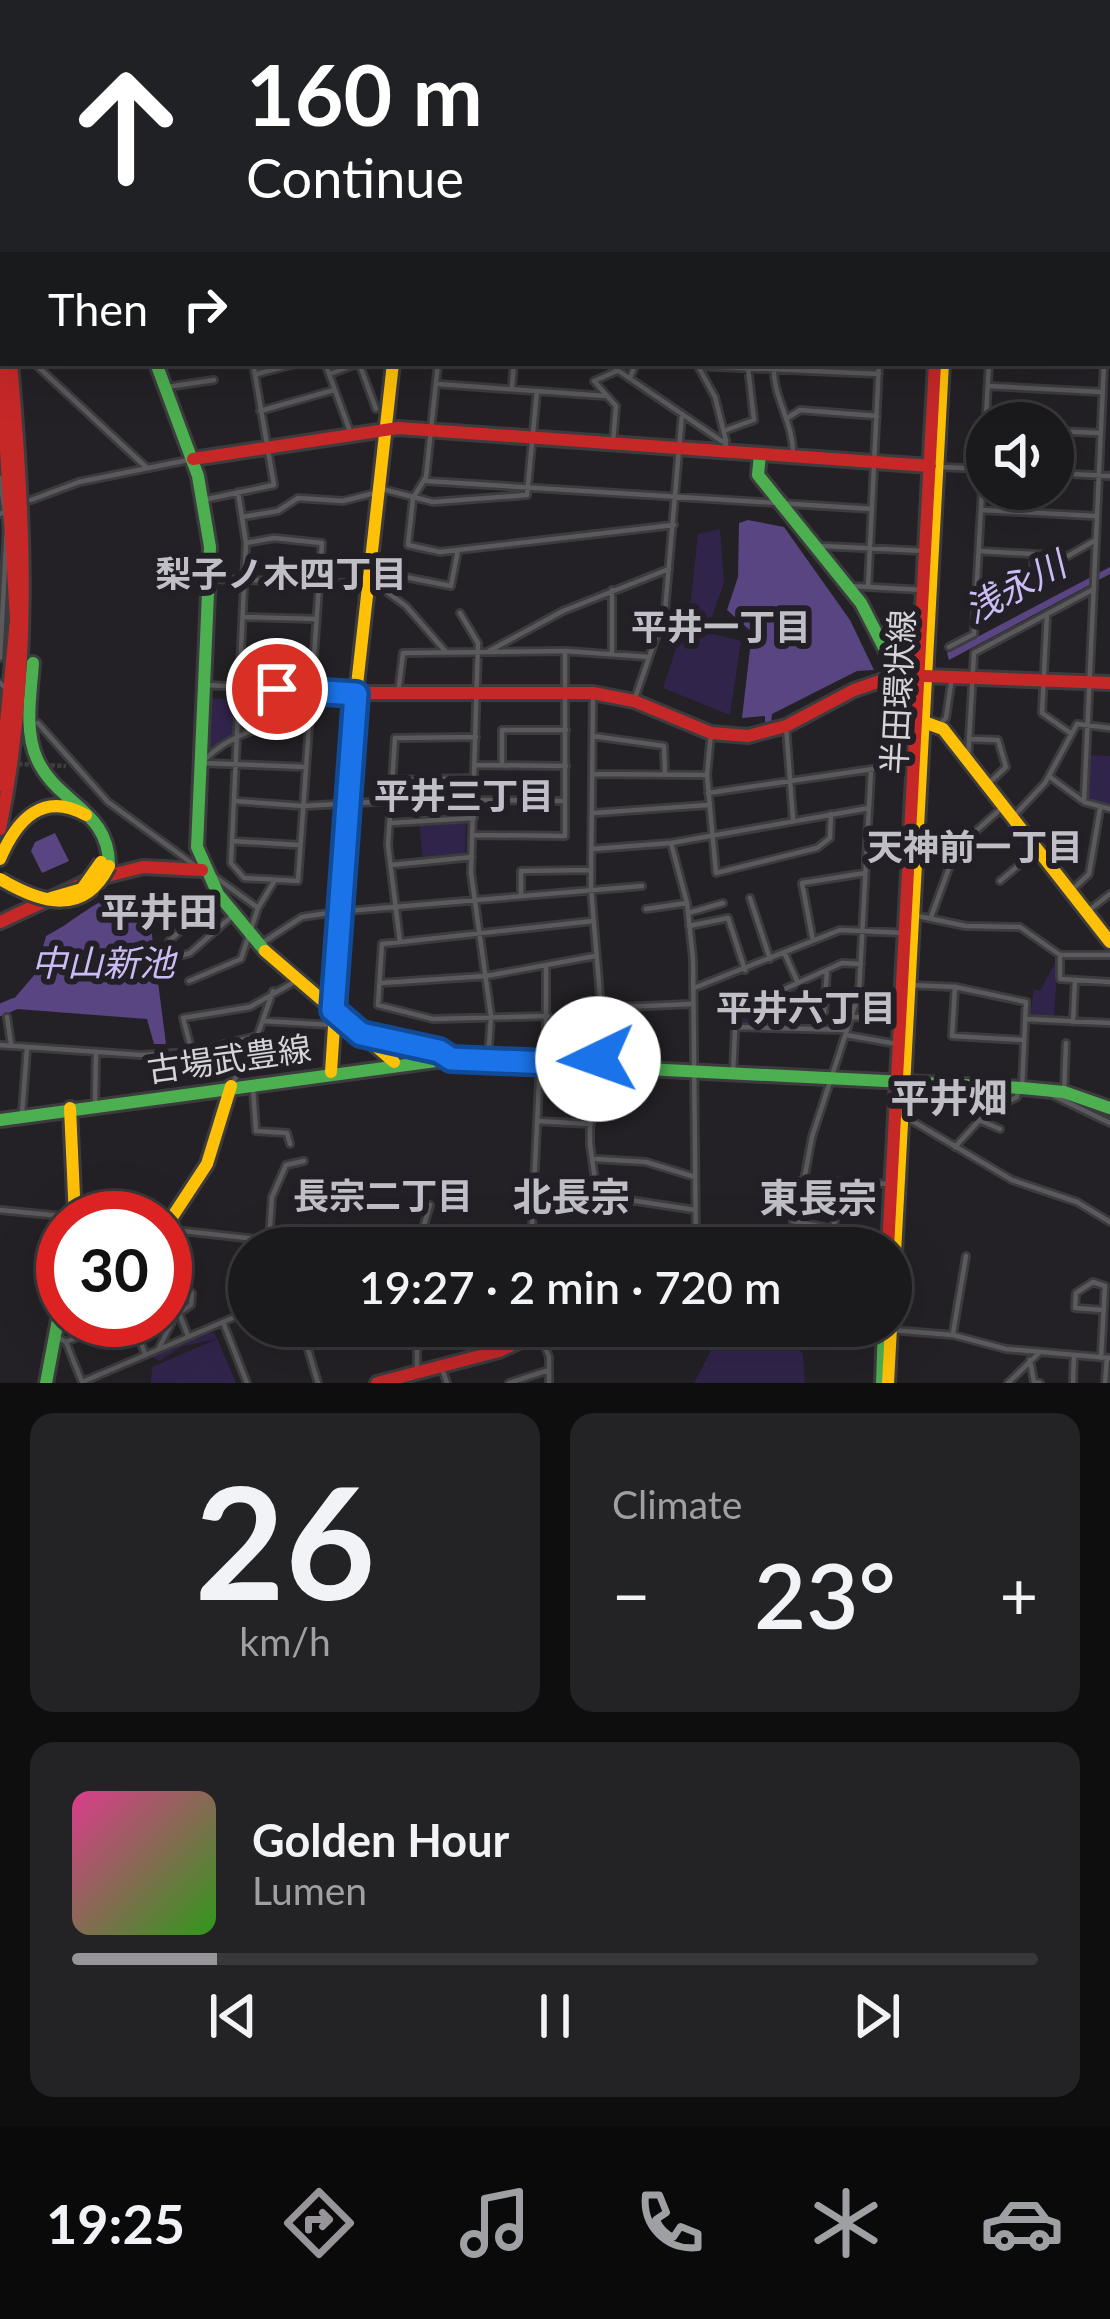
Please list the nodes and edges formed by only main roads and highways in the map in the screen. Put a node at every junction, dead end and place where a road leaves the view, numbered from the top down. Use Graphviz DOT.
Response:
graph roads {
  1 [pos="2,366"];
  2 [pos="11,366"];
  3 [pos="157,366"];
  4 [pos="393,366"];
  5 [pos="939,366"];
  6 [pos="387,428"];
  7 [pos="760,454"];
  8 [pos="193,459"];
  9 [pos="933,466"];
  10 [pos="23,603"];
  11 [pos="898,675"];
  12 [pos="922,675"];
  13 [pos="1110,683"];
  14 [pos="337,693"];
  15 [pos="356,694"];
  16 [pos="923,722"];
  17 [pos="0,740"];
  18 [pos="0,785"];
  19 [pos="0,829"];
  20 [pos="0,859"];
  21 [pos="105,864"];
  22 [pos="202,870"];
  23 [pos="0,876"];
  24 [pos="0,922"];
  25 [pos="1110,942"];
  26 [pos="333,1018"];
  27 [pos="396,1063"];
  28 [pos="331,1072"];
  29 [pos="901,1081"];
  30 [pos="231,1086"];
  31 [pos="70,1108"];
  32 [pos="1110,1108"];
  33 [pos="0,1120"];
  34 [pos="75,1191"];
  35 [pos="189,1191"];
  36 [pos="889,1227"];
  37 [pos="895,1227"];
  38 [pos="57,1347"];
  39 [pos="505,1347"];
  40 [pos="886,1347"];
  41 [pos="46,1383"];
  42 [pos="377,1383"];
  43 [pos="885,1383"];
  1 -- 10 [label="main road"];
  2 -- 10 [label="main road"];
  3 -- 8 [label="main road"];
  4 -- 6 [label="main road"];
  5 -- 9 [label="main road, 半田環状線"];
  6 -- 7 [label="main road"];
  6 -- 8 [label="main road"];
  6 -- 15 [label="main road"];
  7 -- 9 [label="main road"];
  7 -- 11 [label="main road"];
  8 -- 22 [label="main road"];
  9 -- 12 [label="main road, 半田環状線"];
  9 -- 12 [label="main road, 半田環状線"];
  10 -- 17 [label="main road"];
  10 -- 18 [label="main road"];
  10 -- 19 [label="main road"];
  10 -- 21 [label="main road"];
  11 -- 12 [label="main road"];
  11 -- 15 [label="main road"];
  12 -- 13 [label="main road"];
  12 -- 16 [label="main road, 半田環状線"];
  12 -- 29 [label="main road, 半田環状線"];
  14 -- 15 [label="main road"];
  15 -- 26 [label="main road"];
  16 -- 25 [label="main road"];
  16 -- 29 [label="main road, 半田環状線"];
  20 -- 21 [label="main road"];
  21 -- 23 [label="main road, bridge"];
  22 -- 24 [label="main road"];
  22 -- 26 [label="main road"];
  26 -- 27 [label="main road"];
  26 -- 28 [label="main road"];
  27 -- 28 [label="main road, 古場武豊線"];
  27 -- 29 [label="main road, 古場武豊線"];
  28 -- 30 [label="main road, 古場武豊線"];
  29 -- 32 [label="main road, 古場武豊線"];
  29 -- 36 [label="main road, 半田環状線"];
  29 -- 37 [label="main road, 半田環状線"];
  30 -- 31 [label="main road, 古場武豊線"];
  30 -- 35 [label="main road"];
  31 -- 33 [label="main road, 古場武豊線"];
  31 -- 34 [label="main road"];
  38 -- 41 [label="main road"];
  39 -- 42 [label="main road"];
  40 -- 43 [label="main road, 半田環状線"];
}
